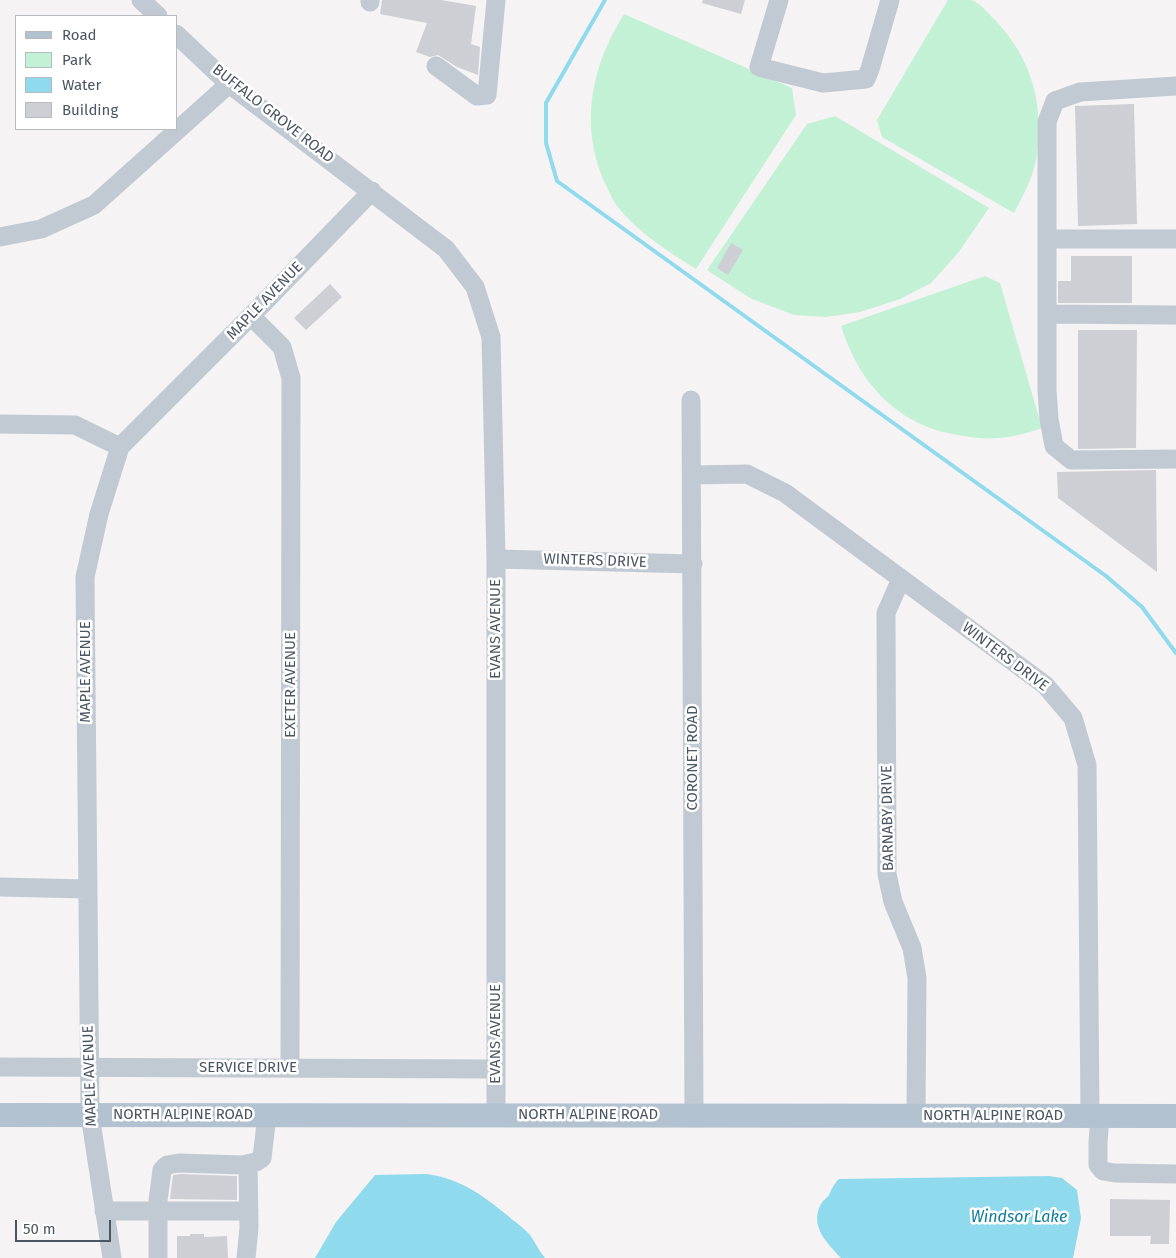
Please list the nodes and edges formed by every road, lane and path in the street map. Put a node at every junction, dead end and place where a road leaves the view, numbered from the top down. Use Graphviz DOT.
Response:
graph roads {
  1 [pos="141,0"];
  2 [pos="496,0"];
  3 [pos="779,0"];
  4 [pos="890,0"];
  5 [pos="157,15"];
  6 [pos="178,36"];
  7 [pos="436,66"];
  8 [pos="229,84"];
  9 [pos="1176,86"];
  10 [pos="178,130"];
  11 [pos="178,130"];
  12 [pos="372,191"];
  13 [pos="0,237"];
  14 [pos="1047,239"];
  15 [pos="1176,239"];
  16 [pos="1047,314"];
  17 [pos="1176,315"];
  18 [pos="251,316"];
  19 [pos="691,400"];
  20 [pos="0,424"];
  21 [pos="120,447"];
  22 [pos="1176,459"];
  23 [pos="692,475"];
  24 [pos="496,559"];
  25 [pos="693,564"];
  26 [pos="900,579"];
  27 [pos="0,887"];
  28 [pos="87,889"];
  29 [pos="0,1067"];
  30 [pos="89,1068"];
  31 [pos="290,1068"];
  32 [pos="496,1069"];
  33 [pos="0,1115"];
  34 [pos="90,1115"];
  35 [pos="267,1115"];
  36 [pos="496,1115"];
  37 [pos="694,1116"];
  38 [pos="916,1116"];
  39 [pos="1095,1116"];
  40 [pos="1176,1116"];
  41 [pos="248,1164"];
  42 [pos="1176,1174"];
  43 [pos="104,1211"];
  44 [pos="249,1211"];
  45 [pos="158,1212"];
  46 [pos="112,1258"];
  47 [pos="158,1258"];
  48 [pos="246,1258"];
  1 -- 5 [label="street"];
  2 -- 7 [label="street"];
  3 -- 4 [label="street"];
  6 -- 8 [label="street, BUFFALO GROVE ROAD"];
  8 -- 11 [label="street"];
  8 -- 12 [label="street, BUFFALO GROVE ROAD"];
  9 -- 14 [label="street"];
  10 -- 13 [label="street"];
  12 -- 18 [label="street, MAPLE AVENUE"];
  12 -- 24 [label="street, EVANS AVENUE"];
  14 -- 15 [label="street"];
  14 -- 16 [label="street"];
  16 -- 17 [label="street"];
  16 -- 22 [label="street"];
  18 -- 21 [label="street, MAPLE AVENUE"];
  18 -- 31 [label="street, EXETER AVENUE"];
  19 -- 23 [label="street, CORONET ROAD"];
  20 -- 21 [label="street"];
  21 -- 28 [label="street, MAPLE AVENUE"];
  23 -- 25 [label="street, CORONET ROAD"];
  23 -- 26 [label="street, WINTERS DRIVE"];
  24 -- 25 [label="street, WINTERS DRIVE"];
  24 -- 32 [label="street, EVANS AVENUE"];
  25 -- 37 [label="street, CORONET ROAD"];
  26 -- 38 [label="street, BARNABY DRIVE"];
  26 -- 39 [label="street, WINTERS DRIVE"];
  27 -- 28 [label="street"];
  28 -- 30 [label="street, MAPLE AVENUE"];
  29 -- 30 [label="street, SERVICE DRIVE"];
  30 -- 31 [label="street, SERVICE DRIVE"];
  30 -- 34 [label="street, MAPLE AVENUE"];
  31 -- 32 [label="street, SERVICE DRIVE"];
  32 -- 36 [label="street, EVANS AVENUE"];
  33 -- 34 [label="main road, NORTH ALPINE ROAD"];
  34 -- 35 [label="main road, NORTH ALPINE ROAD"];
  34 -- 43 [label="street, MAPLE AVENUE"];
  35 -- 36 [label="main road, NORTH ALPINE ROAD"];
  35 -- 41 [label="street"];
  36 -- 37 [label="main road, NORTH ALPINE ROAD"];
  37 -- 38 [label="main road, NORTH ALPINE ROAD"];
  38 -- 39 [label="main road, NORTH ALPINE ROAD"];
  39 -- 40 [label="main road, NORTH ALPINE ROAD"];
  39 -- 42 [label="street, WINTERS DRIVE"];
  41 -- 44 [label="street"];
  41 -- 45 [label="street"];
  43 -- 45 [label="street"];
  43 -- 46 [label="street, MAPLE AVENUE"];
  44 -- 45 [label="street"];
  44 -- 48 [label="street"];
  45 -- 47 [label="street"];
}
